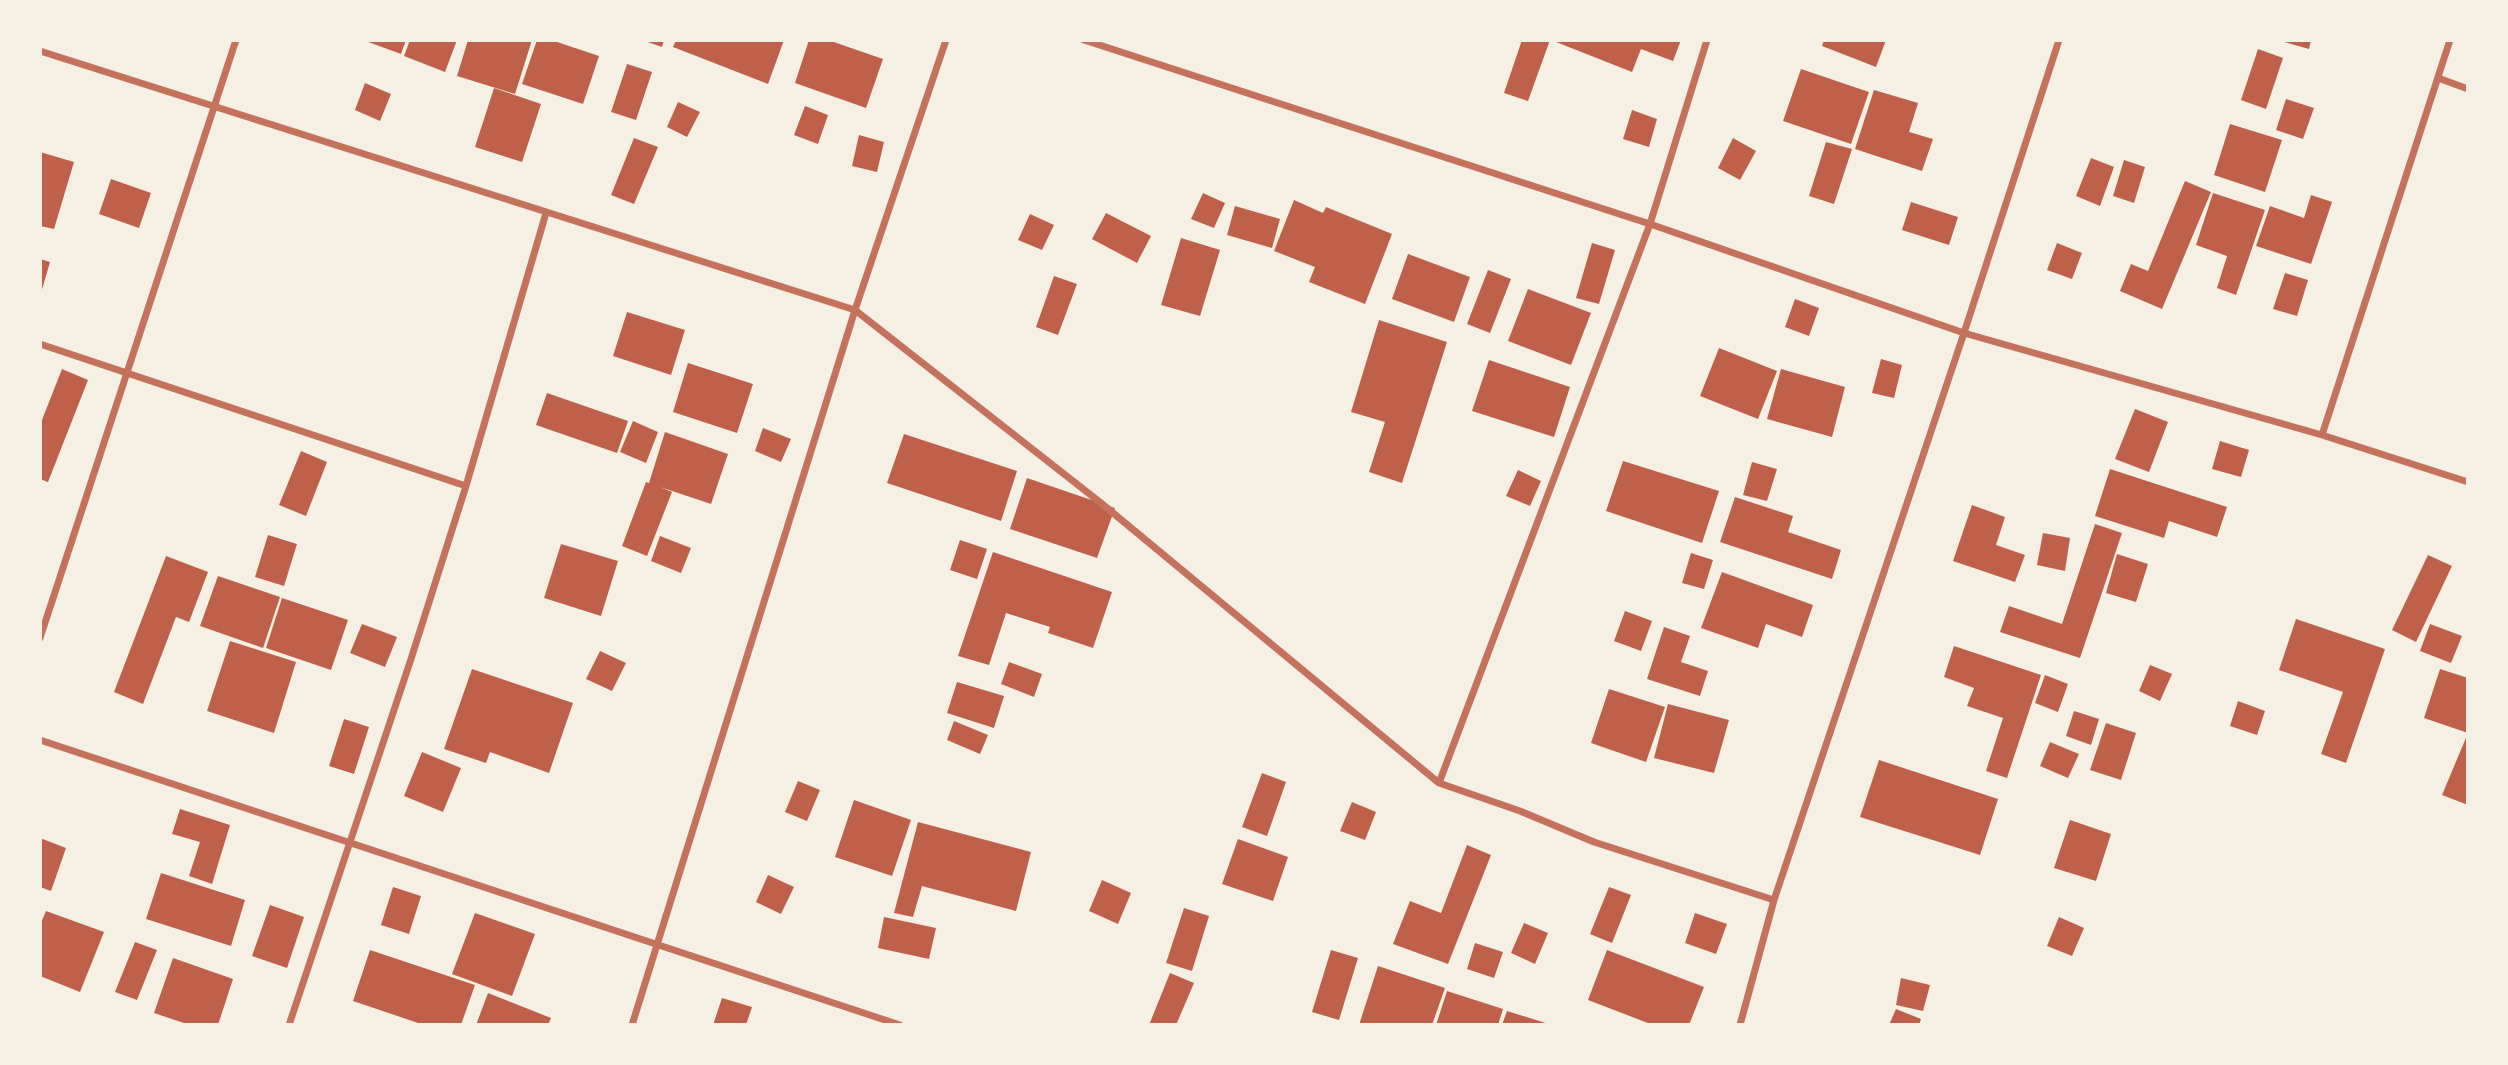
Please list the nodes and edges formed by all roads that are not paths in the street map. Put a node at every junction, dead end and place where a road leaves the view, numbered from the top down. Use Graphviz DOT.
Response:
graph roads {
  1 [pos="236,40"];
  2 [pos="946,40"];
  3 [pos="1084,40"];
  4 [pos="1707,40"];
  5 [pos="2059,40"];
  6 [pos="2450,40"];
  7 [pos="40,51"];
  8 [pos="2438,78"];
  9 [pos="2468,89"];
  10 [pos="214,106"];
  11 [pos="546,213"];
  12 [pos="1650,224"];
  13 [pos="855,310"];
  14 [pos="1964,333"];
  15 [pos="40,344"];
  16 [pos="126,371"];
  17 [pos="2322,435"];
  18 [pos="2468,482"];
  19 [pos="466,486"];
  20 [pos="40,638"];
  21 [pos="40,740"];
  22 [pos="1439,783"];
  23 [pos="351,844"];
  24 [pos="1774,900"];
  25 [pos="658,946"];
  26 [pos="289,1025"];
  27 [pos="632,1025"];
  28 [pos="900,1025"];
  29 [pos="1740,1025"];
  1 -- 10 [label="street"];
  2 -- 13 [label="street"];
  3 -- 12 [label="street"];
  4 -- 12 [label="street"];
  5 -- 14 [label="street"];
  6 -- 8 [label="street"];
  7 -- 10 [label="street"];
  8 -- 9 [label="street"];
  8 -- 17 [label="street"];
  10 -- 11 [label="street"];
  10 -- 16 [label="street"];
  11 -- 13 [label="street"];
  11 -- 19 [label="street"];
  12 -- 14 [label="street"];
  12 -- 22 [label="street"];
  13 -- 22 [label="street"];
  13 -- 25 [label="street"];
  14 -- 17 [label="street"];
  14 -- 24 [label="street"];
  15 -- 16 [label="street"];
  16 -- 19 [label="street"];
  16 -- 20 [label="street"];
  17 -- 18 [label="street"];
  19 -- 23 [label="street"];
  21 -- 23 [label="street"];
  22 -- 24 [label="street"];
  23 -- 25 [label="street"];
  23 -- 26 [label="street"];
  24 -- 29 [label="street"];
  25 -- 27 [label="street"];
  25 -- 28 [label="street"];
}
